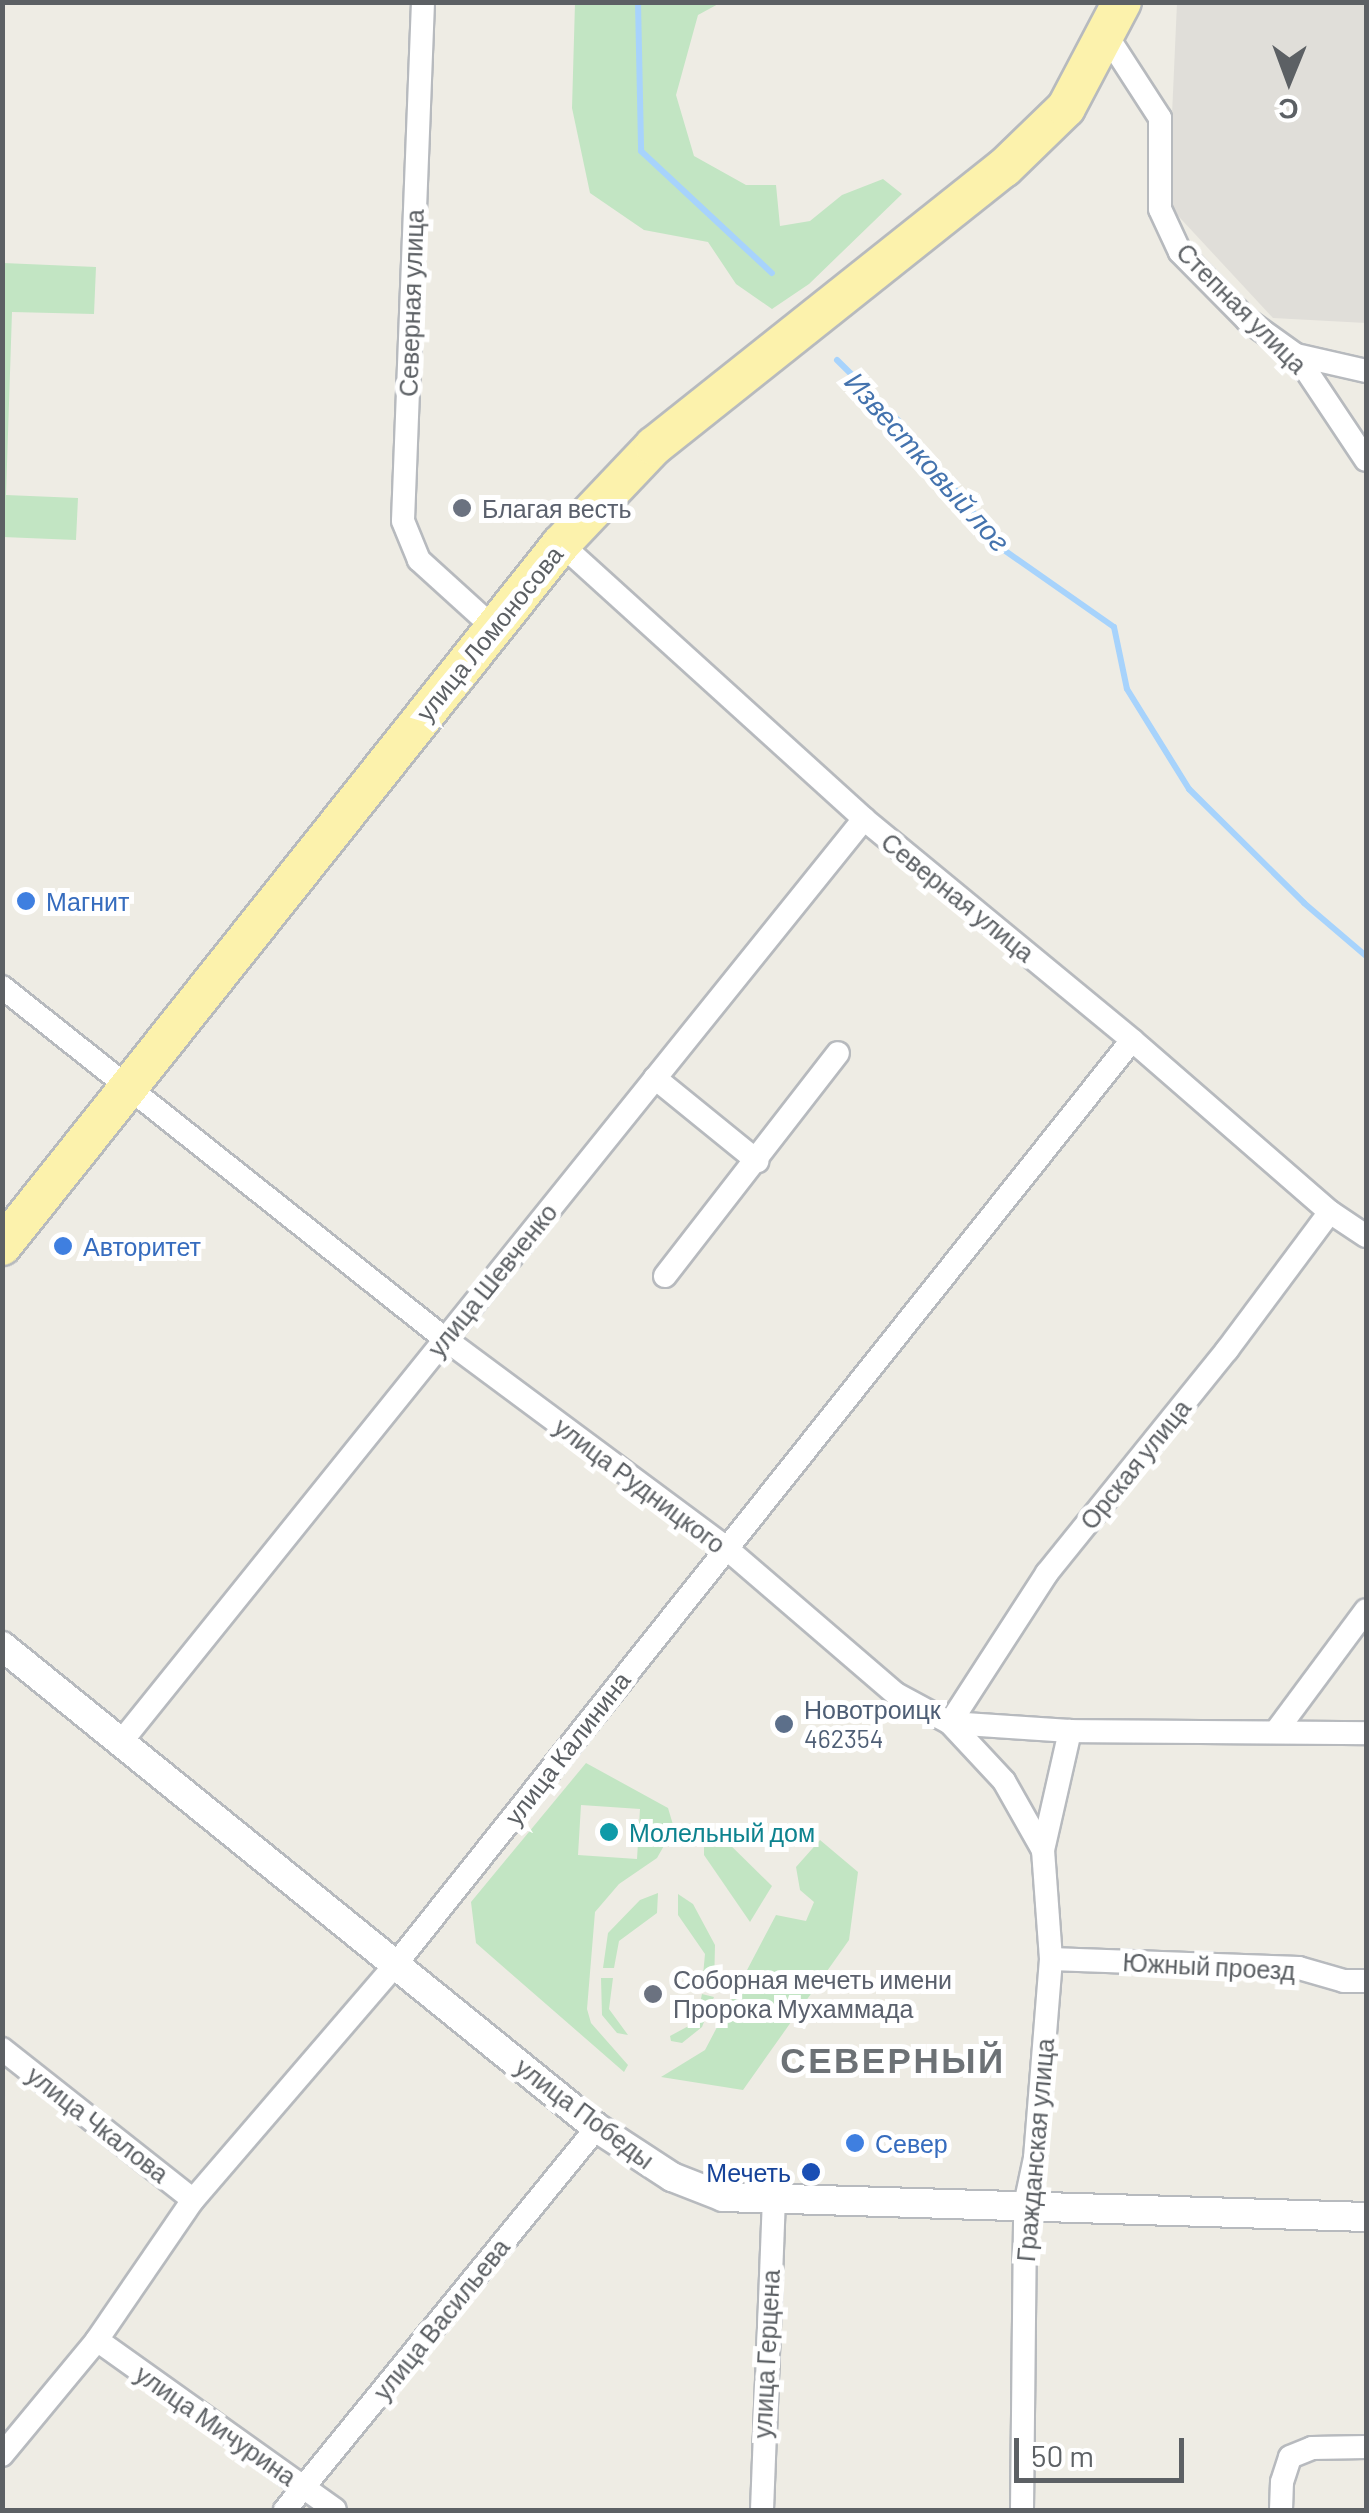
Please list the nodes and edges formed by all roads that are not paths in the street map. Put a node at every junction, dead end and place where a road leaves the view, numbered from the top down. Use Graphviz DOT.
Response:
graph roads {
  1 [pos="423,2"];
  2 [pos="1115,19"];
  3 [pos="1296,355"];
  4 [pos="1366,371"];
  5 [pos="1366,460"];
  6 [pos="561,544"];
  7 [pos="493,628"];
  8 [pos="864,819"];
  9 [pos="2,987"];
  10 [pos="1132,1040"];
  11 [pos="838,1053"];
  12 [pos="655,1078"];
  13 [pos="127,1088"];
  14 [pos="757,1161"];
  15 [pos="1330,1212"];
  16 [pos="1366,1236"];
  17 [pos="2,1246"];
  18 [pos="665,1276"];
  19 [pos="445,1339"];
  20 [pos="726,1548"];
  21 [pos="1366,1610"];
  22 [pos="2,1646"];
  23 [pos="950,1723"];
  24 [pos="1277,1730"];
  25 [pos="1070,1731"];
  26 [pos="1366,1733"];
  27 [pos="121,1742"];
  28 [pos="1043,1850"];
  29 [pos="1050,1959"];
  30 [pos="396,1964"];
  31 [pos="1366,1981"];
  32 [pos="2,2049"];
  33 [pos="596,2128"];
  34 [pos="774,2198"];
  35 [pos="193,2200"];
  36 [pos="1026,2205"];
  37 [pos="1366,2217"];
  38 [pos="97,2340"];
  39 [pos="5,2448"];
  40 [pos="1366,2448"];
  41 [pos="304,2487"];
  42 [pos="284,2510"];
  43 [pos="335,2510"];
  44 [pos="762,2510"];
  45 [pos="1022,2510"];
  46 [pos="1281,2510"];
  1 -- 7 [label="street, Северная улица"];
  2 -- 3 [label="street, Степная улица"];
  2 -- 6 [label="main road, улица Ломоносова"];
  3 -- 4 [label="street"];
  3 -- 5 [label="street, Степная улица"];
  6 -- 7 [label="main road, улица Ломоносова"];
  6 -- 8 [label="street, Северная улица"];
  7 -- 13 [label="main road, улица Ломоносова"];
  8 -- 10 [label="street, Северная улица"];
  8 -- 12 [label="street, улица Шевченко"];
  9 -- 13 [label="street, улица Рудницкого"];
  10 -- 15 [label="street, Северная улица"];
  10 -- 20 [label="street, улица Калинина"];
  11 -- 14 [label="street"];
  12 -- 14 [label="street"];
  12 -- 19 [label="street, улица Шевченко"];
  13 -- 17 [label="main road, улица Ломоносова"];
  13 -- 19 [label="street, улица Рудницкого"];
  14 -- 18 [label="street"];
  15 -- 16 [label="street, Северная улица"];
  15 -- 23 [label="street, Орская улица"];
  19 -- 20 [label="street, улица Рудницкого"];
  19 -- 27 [label="street, улица Шевченко"];
  20 -- 23 [label="street, улица Рудницкого"];
  20 -- 30 [label="street, улица Калинина"];
  21 -- 24 [label="street"];
  22 -- 27 [label="street, улица Победы"];
  23 -- 25 [label="street, улица Рудницкого"];
  23 -- 28 [label="street, Гражданская улица"];
  24 -- 25 [label="street, улица Рудницкого"];
  24 -- 26 [label="street, улица Рудницкого"];
  25 -- 28 [label="street, Гражданская улица"];
  27 -- 30 [label="street, улица Победы"];
  28 -- 29 [label="street, Гражданская улица"];
  29 -- 31 [label="street, Южный проезд"];
  29 -- 36 [label="street, Гражданская улица"];
  30 -- 33 [label="street, улица Победы"];
  30 -- 35 [label="street, улица Калинина"];
  32 -- 35 [label="street, улица Чкалова"];
  33 -- 34 [label="street, улица Победы"];
  33 -- 41 [label="street, улица Васильева"];
  34 -- 36 [label="street, улица Победы"];
  34 -- 44 [label="street, улица Герцена"];
  35 -- 38 [label="street, улица Калинина"];
  36 -- 37 [label="street, улица Победы"];
  36 -- 45 [label="street, Гражданская улица"];
  38 -- 39 [label="street, улица Калинина"];
  38 -- 41 [label="street, улица Мичурина"];
  40 -- 46 [label="street"];
  41 -- 42 [label="street, улица Васильева"];
  41 -- 43 [label="street, улица Мичурина"];
}
